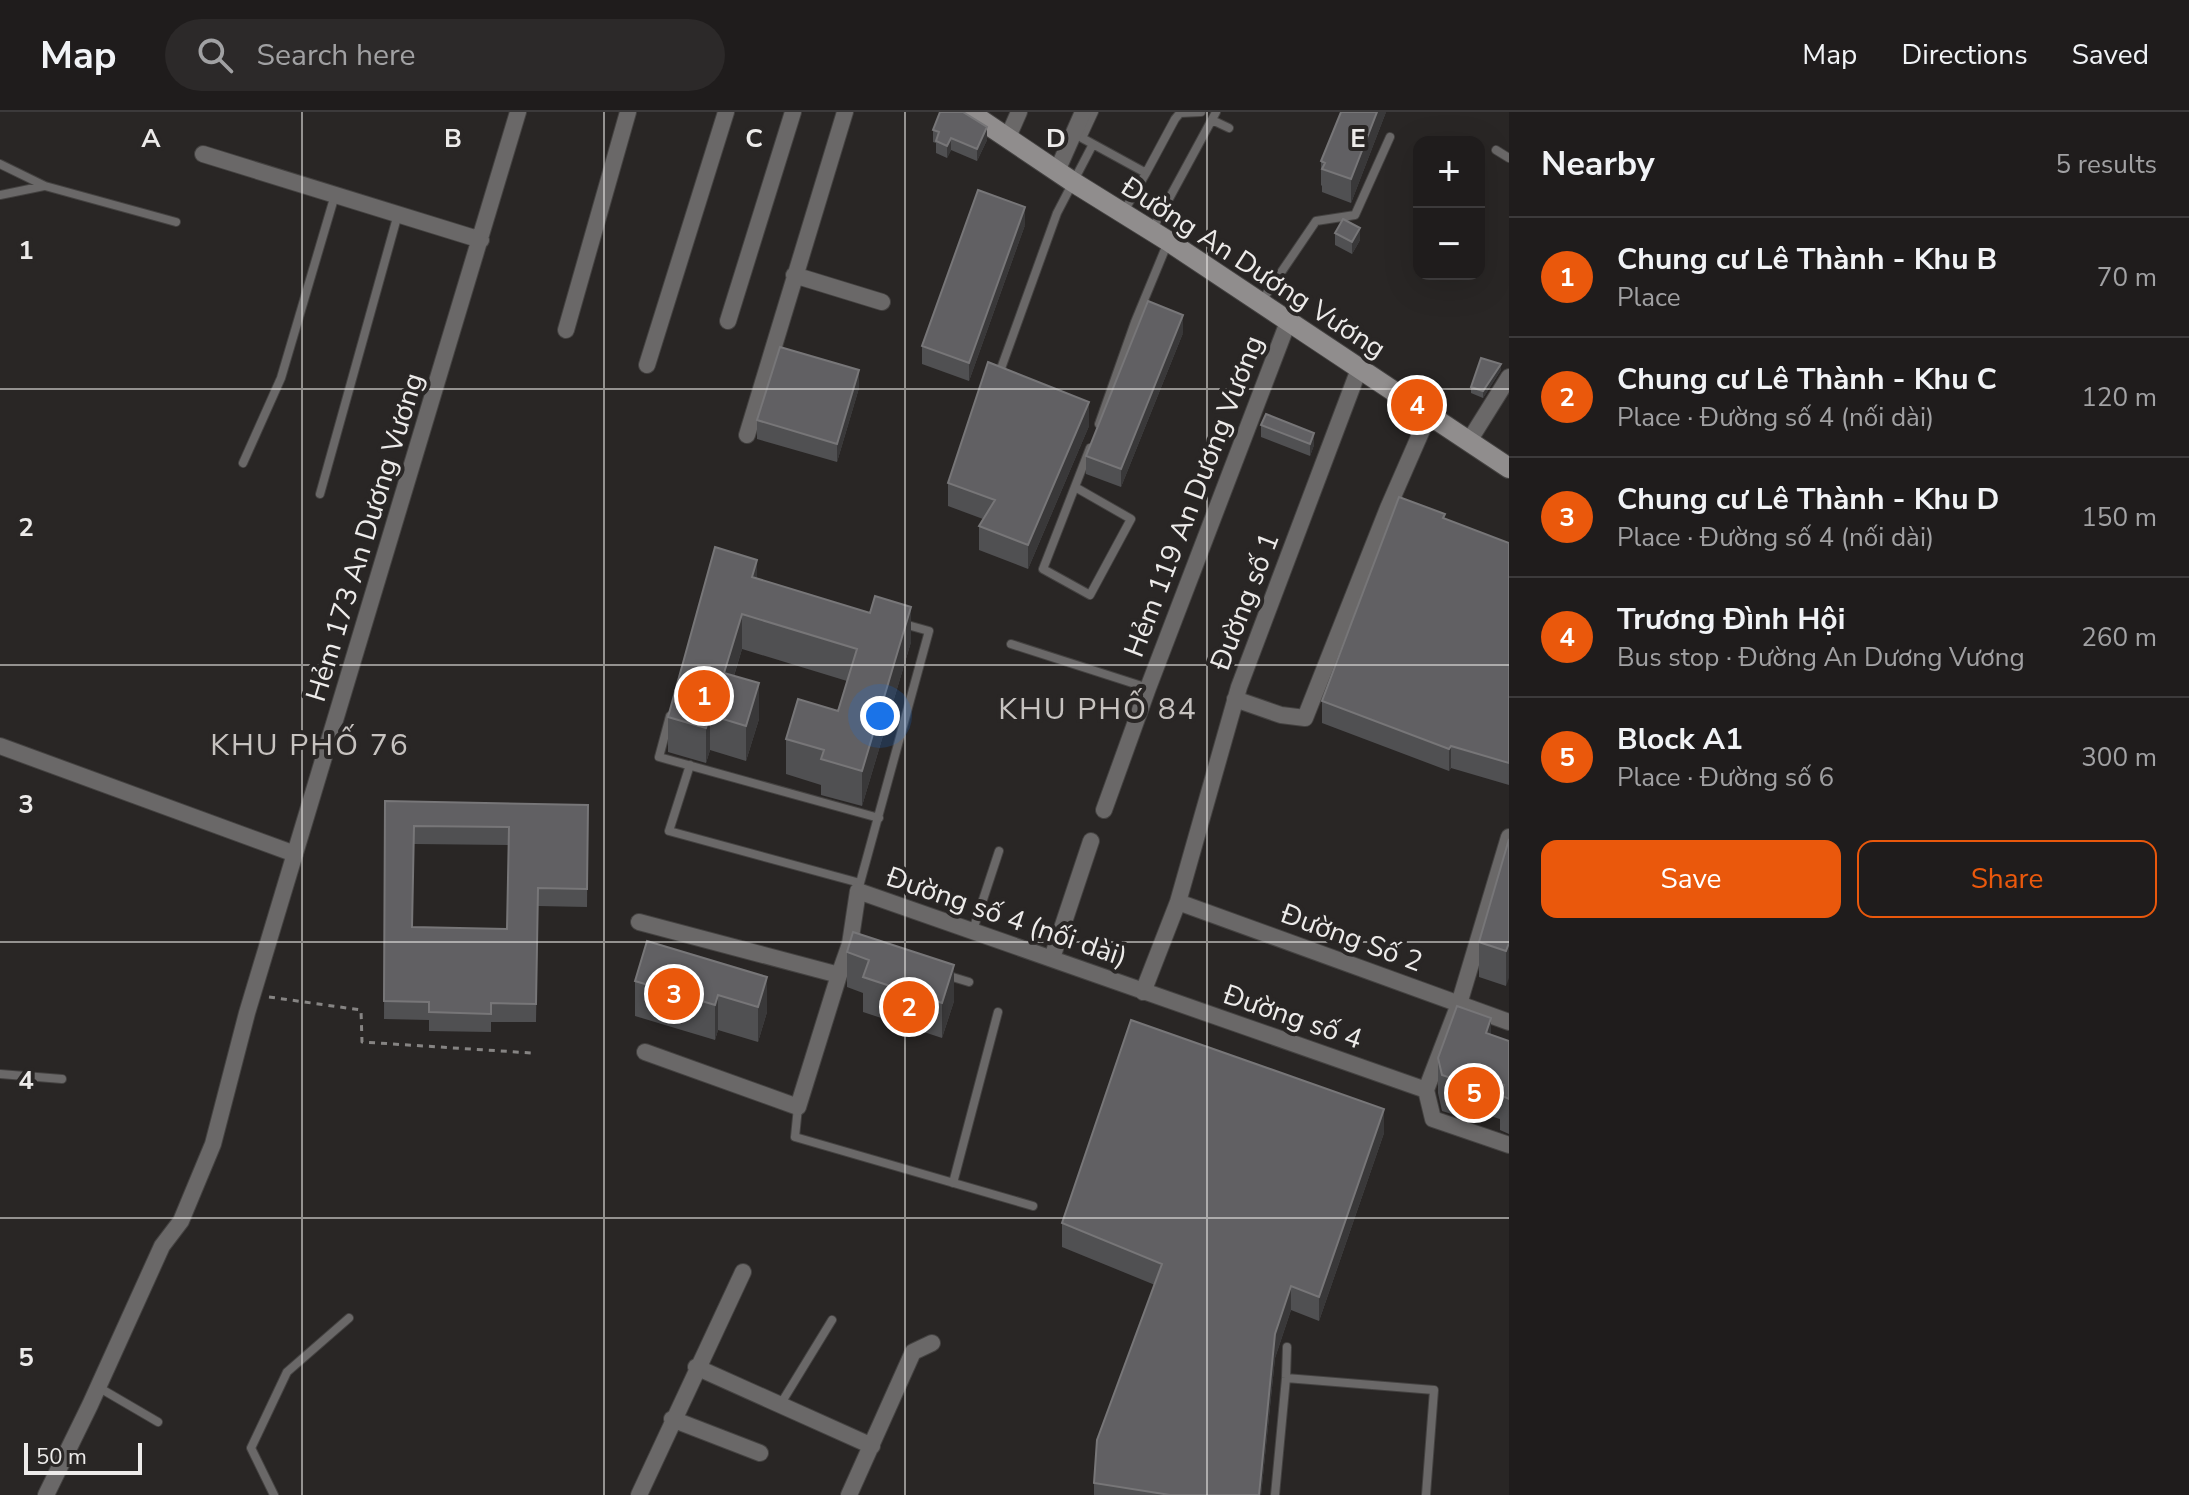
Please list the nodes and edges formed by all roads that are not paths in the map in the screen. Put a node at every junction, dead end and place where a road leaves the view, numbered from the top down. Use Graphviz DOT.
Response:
graph roads {
  1 [pos="518,112"];
  2 [pos="628,112"];
  3 [pos="726,112"];
  4 [pos="793,112"];
  5 [pos="845,112"];
  6 [pos="969,112"];
  7 [pos="1019,112"];
  8 [pos="1083,112"];
  9 [pos="1094,112"];
  10 [pos="1200,113"];
  11 [pos="1214,116"];
  12 [pos="1229,128"];
  13 [pos="1008,137"];
  14 [pos="1390,137"];
  15 [pos="1093,144"];
  16 [pos="1496,150"];
  17 [pos="203,154"];
  18 [pos="1509,158"];
  19 [pos="0,164"];
  20 [pos="1146,173"];
  21 [pos="1065,177"];
  22 [pos="45,186"];
  23 [pos="0,195"];
  24 [pos="335,195"];
  25 [pos="398,214"];
  26 [pos="1123,214"];
  27 [pos="176,222"];
  28 [pos="1160,236"];
  29 [pos="481,240"];
  30 [pos="794,275"];
  31 [pos="882,302"];
  32 [pos="1261,303"];
  33 [pos="728,321"];
  34 [pos="1288,322"];
  35 [pos="566,330"];
  36 [pos="647,365"];
  37 [pos="1359,369"];
  38 [pos="999,374"];
  39 [pos="1509,377"];
  40 [pos="1429,414"];
  41 [pos="747,435"];
  42 [pos="1469,441"];
  43 [pos="243,463"];
  44 [pos="1509,468"];
  45 [pos="1075,487"];
  46 [pos="320,494"];
  47 [pos="900,623"];
  48 [pos="1011,644"];
  49 [pos="1148,688"];
  50 [pos="675,699"];
  51 [pos="1235,699"];
  52 [pos="0,746"];
  53 [pos="690,765"];
  54 [pos="1104,810"];
  55 [pos="879,818"];
  56 [pos="1509,837"];
  57 [pos="1091,841"];
  58 [pos="999,851"];
  59 [pos="295,854"];
  60 [pos="859,887"];
  61 [pos="1178,902"];
  62 [pos="639,922"];
  63 [pos="973,930"];
  64 [pos="1052,958"];
  65 [pos="939,973"];
  66 [pos="839,975"];
  67 [pos="969,982"];
  68 [pos="1143,992"];
  69 [pos="1459,1004"];
  70 [pos="998,1012"];
  71 [pos="1509,1022"];
  72 [pos="645,1052"];
  73 [pos="0,1074"];
  74 [pos="62,1079"];
  75 [pos="1426,1090"];
  76 [pos="798,1107"];
  77 [pos="1509,1145"];
  78 [pos="953,1183"];
  79 [pos="1033,1206"];
  80 [pos="743,1272"];
  81 [pos="349,1318"];
  82 [pos="832,1320"];
  83 [pos="932,1343"];
  84 [pos="1287,1347"];
  85 [pos="696,1367"];
  86 [pos="1286,1378"];
  87 [pos="98,1387"];
  88 [pos="780,1405"];
  89 [pos="672,1419"];
  90 [pos="158,1422"];
  91 [pos="872,1446"];
  92 [pos="760,1453"];
  93 [pos="46,1495"];
  94 [pos="274,1495"];
  95 [pos="639,1495"];
  96 [pos="849,1495"];
  97 [pos="1275,1495"];
  98 [pos="1426,1495"];
  1 -- 29 [label="street, Hẻm 173 An Dương Vương"];
  2 -- 35 [label="street"];
  3 -- 36 [label="street"];
  4 -- 33 [label="street"];
  5 -- 30 [label="street"];
  6 -- 13 [label="main road, Đường An Dương Vương"];
  7 -- 13 [label="street"];
  8 -- 21 [label="street"];
  9 -- 15 [label="lane"];
  10 -- 20 [label="lane"];
  11 -- 12 [label="lane"];
  11 -- 28 [label="lane"];
  13 -- 21 [label="main road, Đường An Dương Vương"];
  14 -- 32 [label="lane"];
  15 -- 20 [label="lane"];
  15 -- 21 [label="lane"];
  16 -- 18 [label="lane"];
  17 -- 24 [label="street"];
  19 -- 22 [label="lane"];
  20 -- 26 [label="lane"];
  21 -- 26 [label="main road, Đường An Dương Vương"];
  21 -- 38 [label="lane"];
  22 -- 23 [label="lane"];
  22 -- 27 [label="lane"];
  24 -- 25 [label="street"];
  24 -- 43 [label="lane"];
  25 -- 29 [label="street"];
  25 -- 46 [label="lane"];
  26 -- 28 [label="main road, Đường An Dương Vương"];
  28 -- 32 [label="main road, Đường An Dương Vương"];
  28 -- 45 [label="lane"];
  29 -- 59 [label="street, Hẻm 173 An Dương Vương"];
  30 -- 31 [label="street"];
  30 -- 41 [label="street"];
  32 -- 34 [label="main road, Đường An Dương Vương"];
  34 -- 37 [label="main road, Đường An Dương Vương"];
  34 -- 49 [label="street, Hẻm 119 An Dương Vương"];
  37 -- 40 [label="main road, Đường An Dương Vương"];
  37 -- 51 [label="street, Đường số 1"];
  39 -- 42 [label="street"];
  40 -- 42 [label="main road, Đường An Dương Vương"];
  40 -- 51 [label="street"];
  42 -- 44 [label="main road, Đường An Dương Vương"];
  45 -- 45 [label="lane"];
  47 -- 55 [label="lane"];
  48 -- 49 [label="lane"];
  49 -- 54 [label="street, Hẻm 119 An Dương Vương"];
  50 -- 53 [label="lane"];
  51 -- 61 [label="street, Đường số 1"];
  52 -- 59 [label="street"];
  53 -- 55 [label="lane"];
  53 -- 60 [label="lane"];
  55 -- 60 [label="lane"];
  56 -- 69 [label="street"];
  57 -- 64 [label="street"];
  58 -- 63 [label="lane"];
  59 -- 87 [label="street, Hẻm 173 An Dương Vương"];
  60 -- 63 [label="street, Đường số 4 (nối dài)"];
  60 -- 66 [label="street, Đường số 4 (nối dài)"];
  61 -- 68 [label="street, Đường số 1"];
  61 -- 69 [label="street, Đường Số 2"];
  62 -- 66 [label="street"];
  63 -- 64 [label="street, Đường số 4 (nối dài)"];
  64 -- 68 [label="street, Đường số 4 (nối dài)"];
  65 -- 67 [label="lane"];
  66 -- 76 [label="street, Đường số 4 (nối dài)"];
  68 -- 75 [label="street, Đường số 4"];
  69 -- 71 [label="street, Đường Số 2"];
  69 -- 75 [label="street"];
  70 -- 78 [label="lane"];
  72 -- 76 [label="street"];
  73 -- 74 [label="lane"];
  75 -- 77 [label="street"];
  76 -- 78 [label="lane"];
  78 -- 79 [label="lane"];
  80 -- 85 [label="street"];
  81 -- 94 [label="lane"];
  82 -- 88 [label="lane"];
  83 -- 91 [label="street"];
  84 -- 86 [label="lane"];
  85 -- 88 [label="street"];
  85 -- 89 [label="street"];
  86 -- 97 [label="lane"];
  86 -- 98 [label="lane"];
  87 -- 90 [label="lane"];
  87 -- 93 [label="street, Hẻm 173 An Dương Vương"];
  88 -- 91 [label="street"];
  89 -- 92 [label="street"];
  89 -- 95 [label="street"];
  91 -- 96 [label="street"];
}
